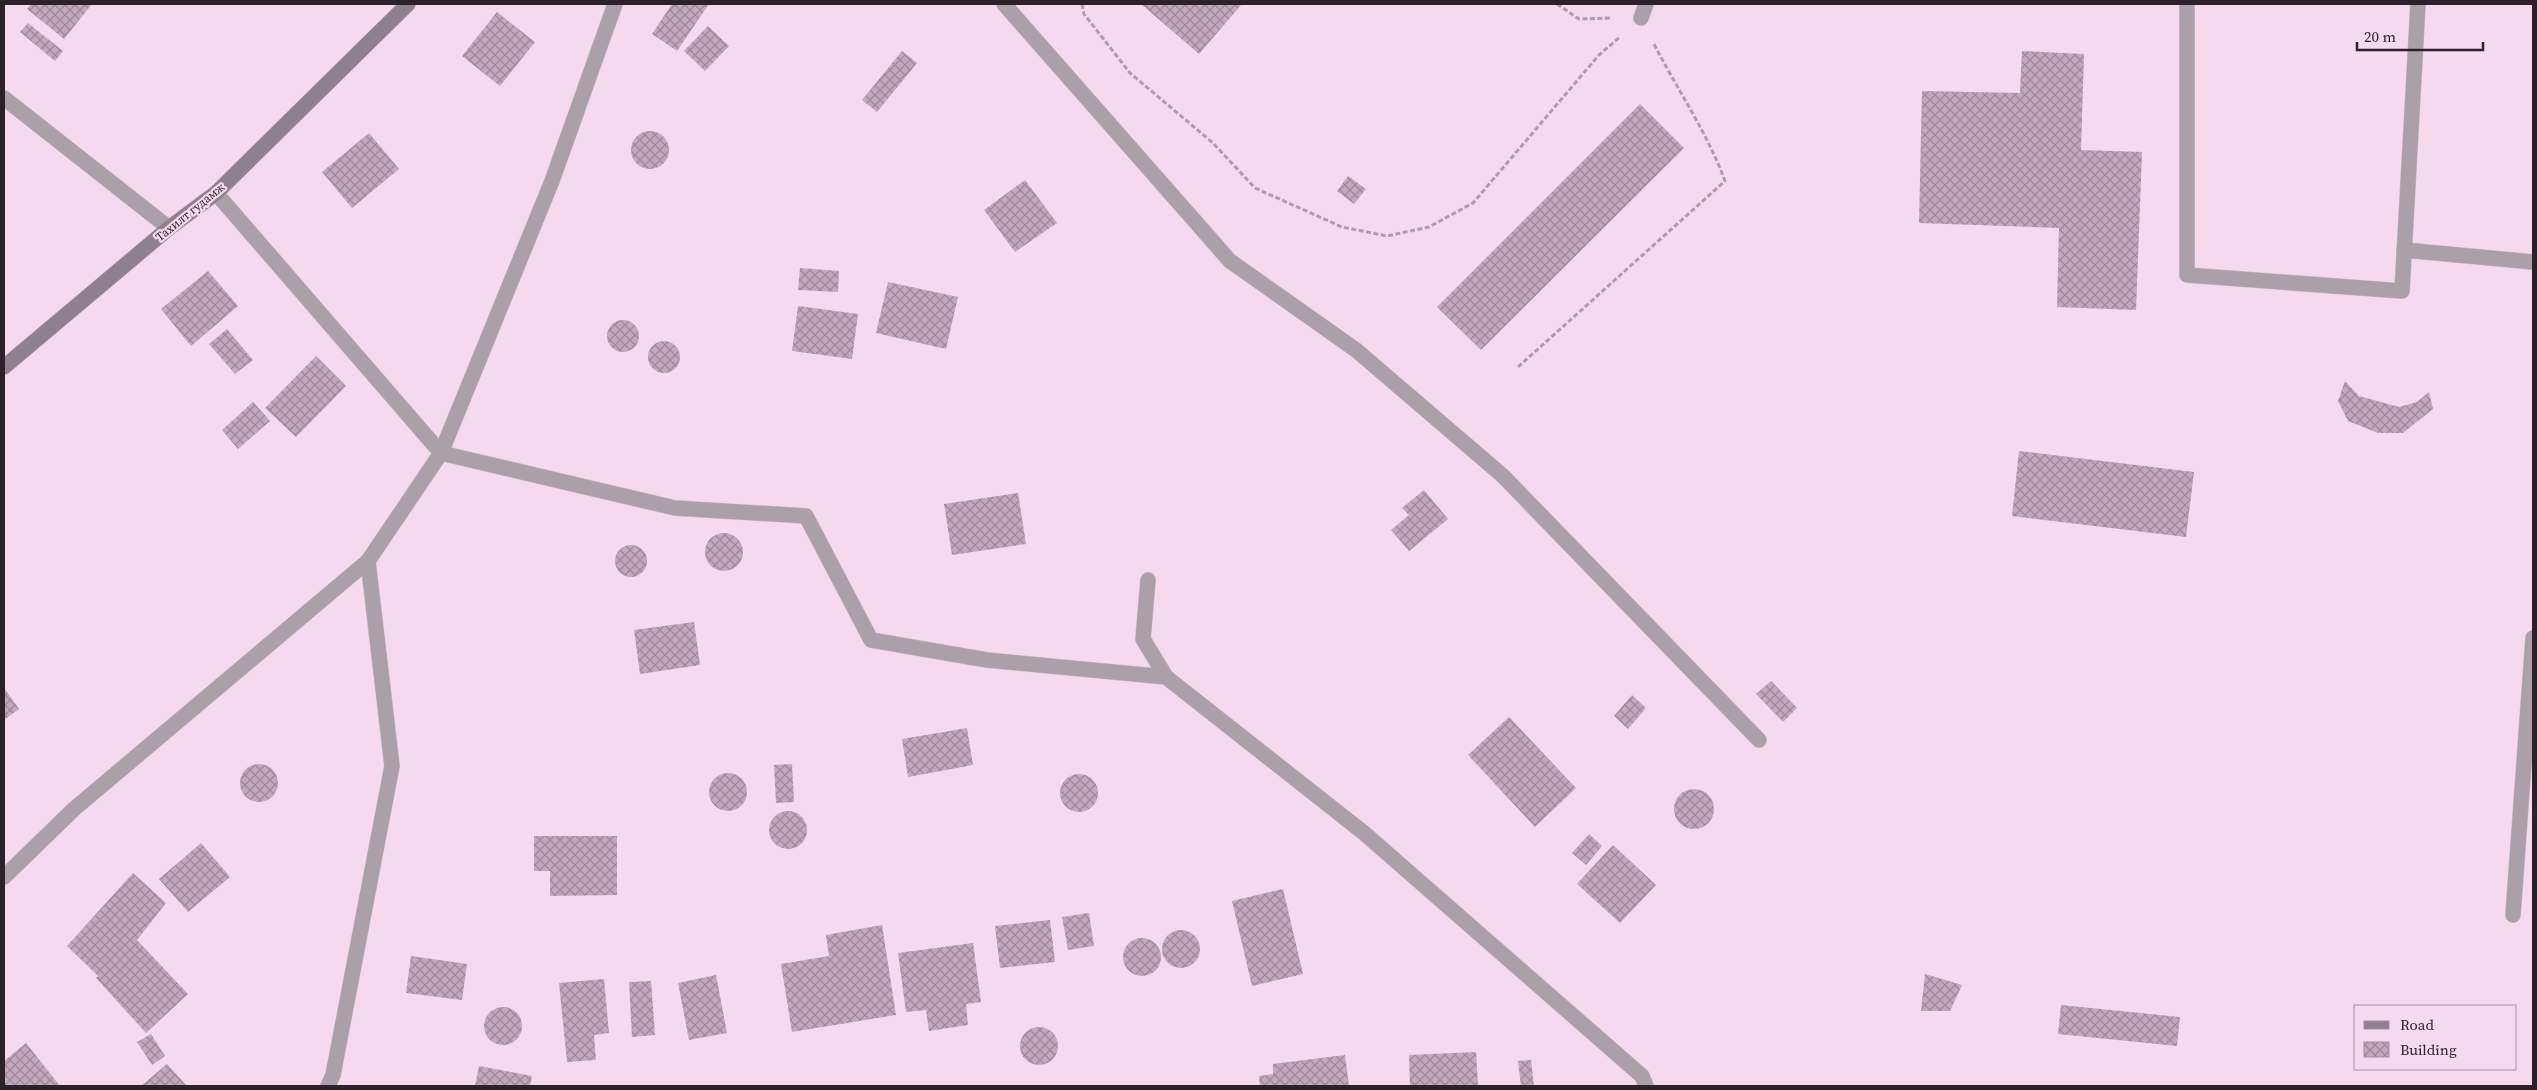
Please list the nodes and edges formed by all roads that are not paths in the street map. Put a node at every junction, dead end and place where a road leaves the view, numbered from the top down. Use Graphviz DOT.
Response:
graph roads {
  1 [pos="408,4"];
  2 [pos="615,4"];
  3 [pos="1004,4"];
  4 [pos="2187,4"];
  5 [pos="2418,4"];
  6 [pos="4,98"];
  7 [pos="216,193"];
  8 [pos="169,228"];
  9 [pos="2404,250"];
  10 [pos="2533,262"];
  11 [pos="4,367"];
  12 [pos="441,453"];
  13 [pos="368,562"];
  14 [pos="1148,580"];
  15 [pos="2533,638"];
  16 [pos="1166,677"];
  17 [pos="1759,740"];
  18 [pos="4,877"];
  19 [pos="2513,915"];
  20 [pos="331,1081"];
  21 [pos="318,1086"];
  22 [pos="1646,1086"];
  1 -- 7 [label="main road, Тахилт гудамж"];
  2 -- 12 [label="street"];
  3 -- 17 [label="street"];
  4 -- 9 [label="street"];
  5 -- 9 [label="street"];
  6 -- 8 [label="street"];
  7 -- 8 [label="main road, Тахилт гудамж"];
  7 -- 12 [label="street"];
  8 -- 11 [label="main road, Тахилт гудамж"];
  9 -- 10 [label="street"];
  12 -- 13 [label="street"];
  12 -- 16 [label="street"];
  13 -- 18 [label="street"];
  13 -- 20 [label="street"];
  14 -- 16 [label="street"];
  15 -- 19 [label="street"];
  16 -- 22 [label="street"];
  20 -- 21 [label="street"];
}
